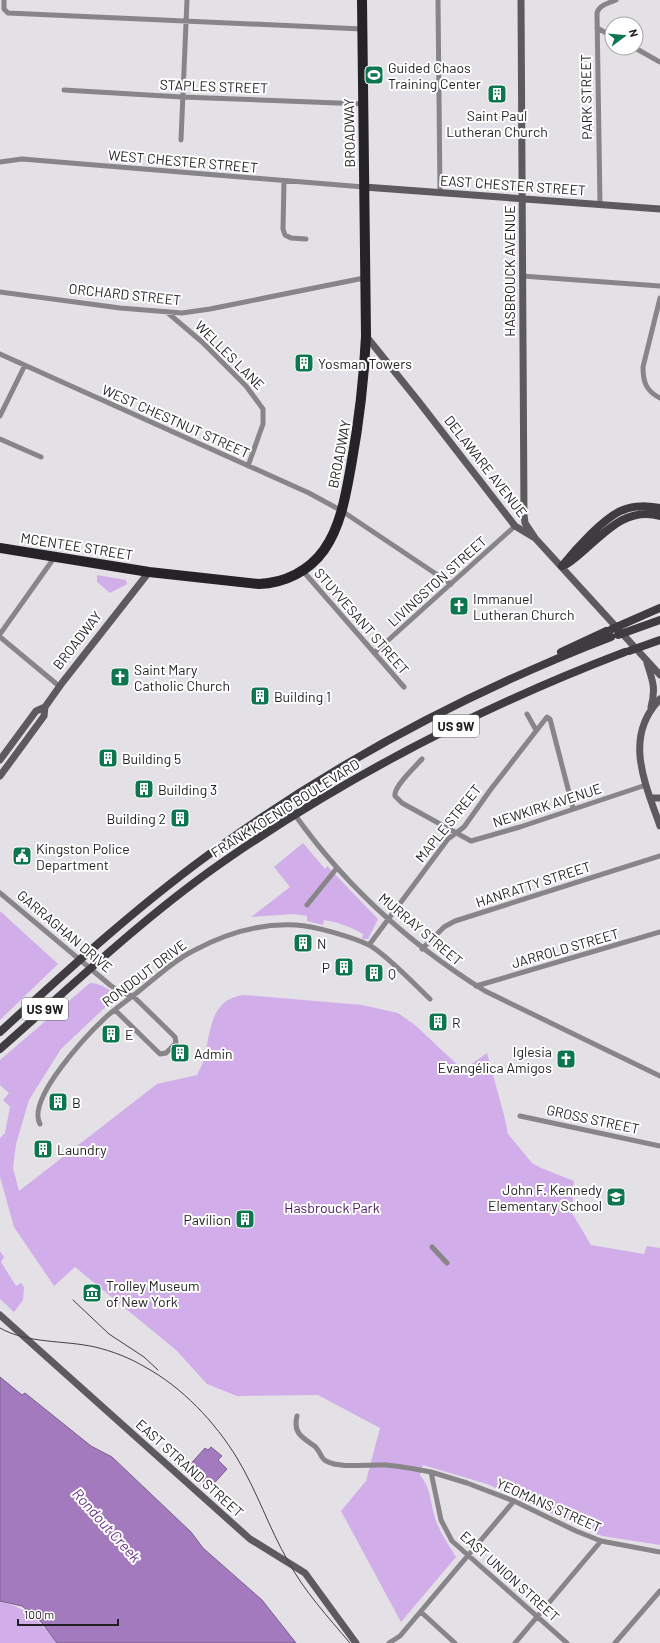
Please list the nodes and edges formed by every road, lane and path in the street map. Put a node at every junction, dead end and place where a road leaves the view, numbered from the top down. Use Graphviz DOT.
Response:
graph roads {
  1 [pos="4,0"];
  2 [pos="187,0"];
  3 [pos="362,0"];
  4 [pos="438,0"];
  5 [pos="520,0"];
  6 [pos="616,0"];
  7 [pos="186,22"];
  8 [pos="597,28"];
  9 [pos="362,29"];
  10 [pos="604,32"];
  11 [pos="644,53"];
  12 [pos="660,62"];
  13 [pos="64,90"];
  14 [pos="182,97"];
  15 [pos="363,104"];
  16 [pos="181,140"];
  17 [pos="0,162"];
  18 [pos="284,181"];
  19 [pos="364,187"];
  20 [pos="440,194"];
  21 [pos="522,200"];
  22 [pos="600,205"];
  23 [pos="660,209"];
  24 [pos="306,239"];
  25 [pos="522,276"];
  26 [pos="364,278"];
  27 [pos="660,286"];
  28 [pos="0,292"];
  29 [pos="660,298"];
  30 [pos="168,312"];
  31 [pos="366,336"];
  32 [pos="0,354"];
  33 [pos="25,365"];
  34 [pos="660,398"];
  35 [pos="0,416"];
  36 [pos="0,439"];
  37 [pos="41,457"];
  38 [pos="248,466"];
  39 [pos="660,508"];
  40 [pos="342,511"];
  41 [pos="660,516"];
  42 [pos="515,526"];
  43 [pos="535,538"];
  44 [pos="0,548"];
  45 [pos="54,558"];
  46 [pos="562,566"];
  47 [pos="303,571"];
  48 [pos="149,572"];
  49 [pos="451,584"];
  50 [pos="660,608"];
  51 [pos="660,620"];
  52 [pos="612,633"];
  53 [pos="0,634"];
  54 [pos="0,637"];
  55 [pos="660,640"];
  56 [pos="660,646"];
  57 [pos="628,652"];
  58 [pos="374,653"];
  59 [pos="646,659"];
  60 [pos="660,675"];
  61 [pos="59,686"];
  62 [pos="404,687"];
  63 [pos="660,699"];
  64 [pos="45,707"];
  65 [pos="649,712"];
  66 [pos="527,714"];
  67 [pos="536,730"];
  68 [pos="422,759"];
  69 [pos="0,760"];
  70 [pos="0,776"];
  71 [pos="646,785"];
  72 [pos="650,798"];
  73 [pos="660,798"];
  74 [pos="286,802"];
  75 [pos="573,808"];
  76 [pos="295,815"];
  77 [pos="660,826"];
  78 [pos="456,834"];
  79 [pos="660,856"];
  80 [pos="337,868"];
  81 [pos="0,893"];
  82 [pos="307,905"];
  83 [pos="388,920"];
  84 [pos="660,932"];
  85 [pos="369,945"];
  86 [pos="422,949"];
  87 [pos="79,960"];
  88 [pos="91,970"];
  89 [pos="476,986"];
  90 [pos="133,996"];
  91 [pos="430,999"];
  92 [pos="115,1010"];
  93 [pos="0,1032"];
  94 [pos="0,1049"];
  95 [pos="660,1076"];
  96 [pos="520,1116"];
  97 [pos="40,1124"];
  98 [pos="660,1146"];
  99 [pos="432,1247"];
  100 [pos="447,1263"];
  101 [pos="0,1315"];
  102 [pos="297,1416"];
  103 [pos="431,1472"];
  104 [pos="514,1501"];
  105 [pos="601,1541"];
  106 [pos="660,1552"];
  107 [pos="467,1556"];
  108 [pos="660,1591"];
  109 [pos="421,1612"];
  110 [pos="536,1617"];
  111 [pos="356,1643"];
  112 [pos="389,1643"];
  113 [pos="455,1643"];
  114 [pos="515,1643"];
  115 [pos="566,1643"];
  116 [pos="615,1643"];
  1 -- 7 [label="street"];
  2 -- 7 [label="street"];
  3 -- 9 [label="highway, BROADWAY"];
  4 -- 20 [label="street"];
  5 -- 21 [label="street, HASBROUCK AVENUE"];
  6 -- 8 [label="street, PARK STREET"];
  7 -- 9 [label="street"];
  7 -- 14 [label="street"];
  8 -- 10 [label="street"];
  8 -- 22 [label="street, PARK STREET"];
  9 -- 15 [label="highway, BROADWAY"];
  11 -- 12 [label="street"];
  13 -- 14 [label="street, STAPLES STREET"];
  14 -- 15 [label="street, STAPLES STREET"];
  14 -- 16 [label="street"];
  15 -- 19 [label="highway, BROADWAY"];
  17 -- 18 [label="street, WEST CHESTER STREET"];
  18 -- 19 [label="street, WEST CHESTER STREET"];
  18 -- 24 [label="street"];
  19 -- 20 [label="street, EAST CHESTER STREET"];
  19 -- 26 [label="highway, BROADWAY"];
  20 -- 21 [label="street, EAST CHESTER STREET"];
  21 -- 22 [label="street, EAST CHESTER STREET"];
  21 -- 25 [label="street, HASBROUCK AVENUE"];
  22 -- 23 [label="street, EAST CHESTER STREET"];
  25 -- 27 [label="street"];
  25 -- 43 [label="street, HASBROUCK AVENUE"];
  26 -- 30 [label="street, ORCHARD STREET"];
  26 -- 31 [label="highway, BROADWAY"];
  28 -- 30 [label="street, ORCHARD STREET"];
  29 -- 34 [label="street"];
  30 -- 38 [label="street, WELLES LANE"];
  31 -- 40 [label="highway, BROADWAY"];
  31 -- 42 [label="street, DELAWARE AVENUE"];
  32 -- 33 [label="street, WEST CHESTNUT STREET"];
  33 -- 35 [label="street"];
  33 -- 38 [label="street, WEST CHESTNUT STREET"];
  36 -- 37 [label="street"];
  38 -- 40 [label="street, WEST CHESTNUT STREET"];
  39 -- 46 [label="main road"];
  40 -- 47 [label="highway, BROADWAY"];
  40 -- 49 [label="street, WEST CHESTNUT STREET"];
  41 -- 46 [label="main road"];
  42 -- 43 [label="street, DELAWARE AVENUE"];
  42 -- 49 [label="street, LIVINGSTON STREET"];
  43 -- 46 [label="street, DELAWARE AVENUE"];
  44 -- 45 [label="highway, MCENTEE STREET"];
  45 -- 48 [label="highway, MCENTEE STREET"];
  45 -- 53 [label="street"];
  46 -- 59 [label="street, DELAWARE AVENUE"];
  47 -- 48 [label="highway, BROADWAY"];
  47 -- 58 [label="street, STUYVESANT STREET"];
  48 -- 61 [label="street, BROADWAY"];
  49 -- 58 [label="street, LIVINGSTON STREET"];
  50 -- 52 [label="main road"];
  51 -- 52 [label="main road, FRANK KOENIG BOULEVARD / US 9W"];
  52 -- 74 [label="main road, FRANK KOENIG BOULEVARD / US 9W"];
  54 -- 61 [label="street"];
  55 -- 57 [label="main road"];
  56 -- 57 [label="main road"];
  57 -- 76 [label="main road, FRANK KOENIG BOULEVARD / US 9W"];
  58 -- 62 [label="street, STUYVESANT STREET"];
  59 -- 60 [label="street, DELAWARE AVENUE"];
  59 -- 65 [label="street"];
  61 -- 64 [label="street, BROADWAY"];
  63 -- 65 [label="street"];
  64 -- 69 [label="street, BROADWAY"];
  64 -- 70 [label="street, BROADWAY"];
  65 -- 71 [label="street"];
  66 -- 67 [label="street"];
  67 -- 75 [label="street, MAPLE STREET"];
  67 -- 78 [label="street, MAPLE STREET"];
  68 -- 78 [label="street, NEWKIRK AVENUE"];
  71 -- 72 [label="street"];
  71 -- 75 [label="street, NEWKIRK AVENUE"];
  72 -- 73 [label="street"];
  72 -- 77 [label="street"];
  74 -- 76 [label="street, MURRAY STREET"];
  74 -- 87 [label="main road, FRANK KOENIG BOULEVARD / US 9W"];
  75 -- 78 [label="street, NEWKIRK AVENUE"];
  76 -- 80 [label="street, MURRAY STREET"];
  76 -- 88 [label="main road, FRANK KOENIG BOULEVARD / US 9W"];
  78 -- 83 [label="street, MAPLE STREET"];
  79 -- 86 [label="street, HANRATTY STREET"];
  80 -- 82 [label="street"];
  80 -- 83 [label="street, MURRAY STREET"];
  81 -- 87 [label="street, GARRAGHAN DRIVE"];
  83 -- 85 [label="street"];
  83 -- 86 [label="street, MURRAY STREET"];
  84 -- 89 [label="street, JARROLD STREET"];
  85 -- 90 [label="street, RONDOUT DRIVE"];
  85 -- 91 [label="street, RONDOUT DRIVE"];
  86 -- 89 [label="street, MURRAY STREET"];
  87 -- 88 [label="street, GARRAGHAN DRIVE"];
  87 -- 93 [label="main road, FRANK KOENIG BOULEVARD / US 9W"];
  88 -- 90 [label="street, GARRAGHAN DRIVE"];
  88 -- 94 [label="main road, FRANK KOENIG BOULEVARD / US 9W"];
  89 -- 95 [label="street, MURRAY STREET"];
  90 -- 92 [label="street, RONDOUT DRIVE"];
  90 -- 92 [label="street, GARRAGHAN DRIVE"];
  92 -- 97 [label="street, RONDOUT DRIVE"];
  96 -- 98 [label="street, GROSS STREET"];
  99 -- 100 [label="street"];
  101 -- 111 [label="street, EAST STRAND STREET"];
  102 -- 103 [label="street"];
  103 -- 104 [label="street, YEOMANS STREET"];
  103 -- 107 [label="street, EAST UNION STREET"];
  104 -- 105 [label="street, YEOMANS STREET"];
  104 -- 107 [label="street"];
  105 -- 106 [label="street, YEOMANS STREET"];
  105 -- 110 [label="street"];
  107 -- 109 [label="street"];
  107 -- 110 [label="street, EAST UNION STREET"];
  108 -- 116 [label="street"];
  109 -- 112 [label="street"];
  109 -- 113 [label="street"];
  110 -- 114 [label="street"];
  110 -- 115 [label="street, EAST UNION STREET"];
}
